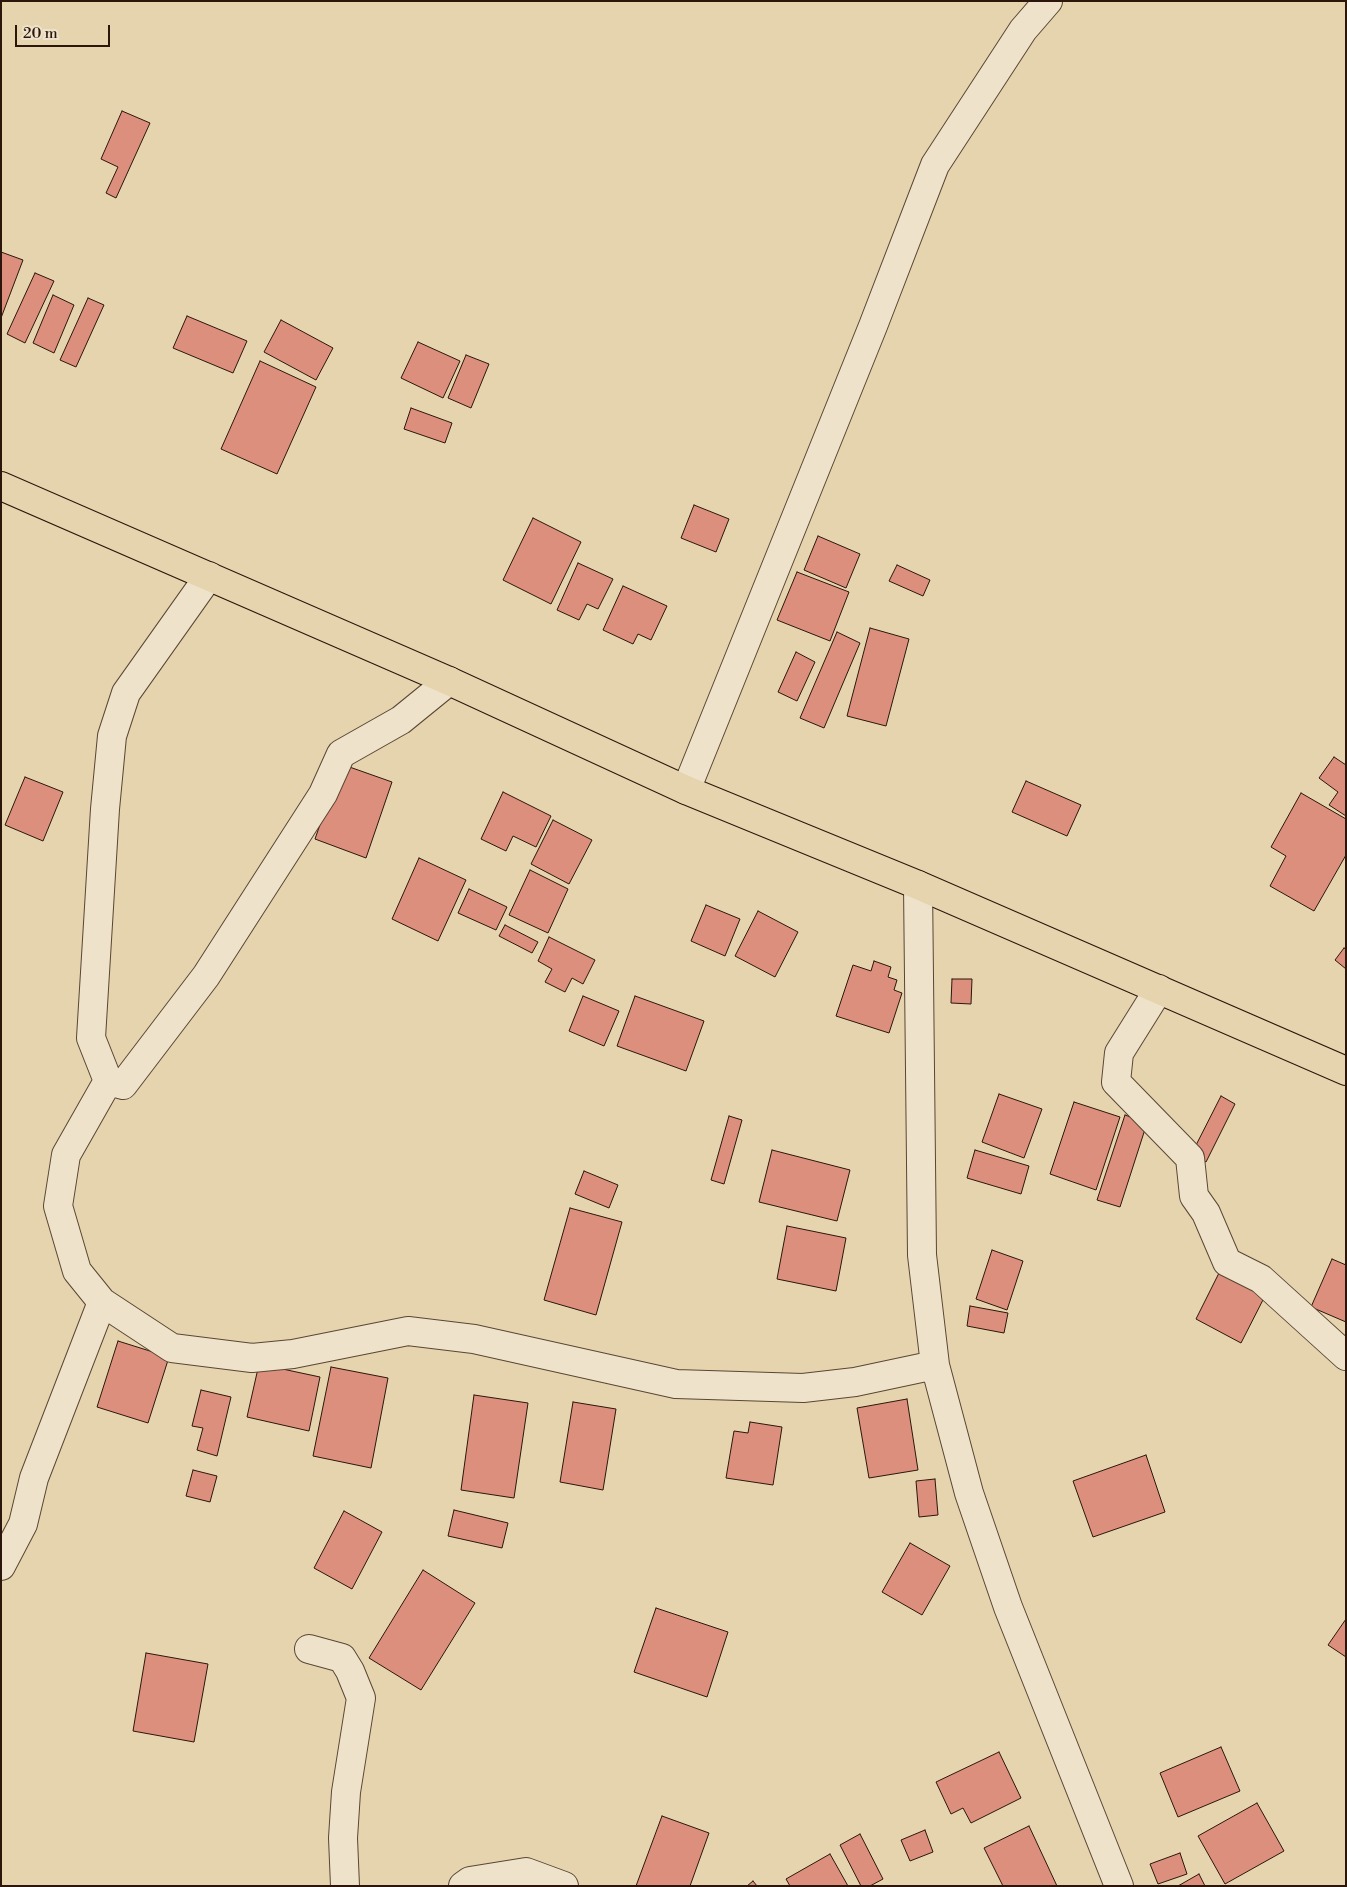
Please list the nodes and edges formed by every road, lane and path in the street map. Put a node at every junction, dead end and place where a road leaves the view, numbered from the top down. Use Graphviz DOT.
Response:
graph roads {
  1 [pos="1048,1"];
  2 [pos="1,486"];
  3 [pos="209,576"];
  4 [pos="449,681"];
  5 [pos="686,790"];
  6 [pos="918,885"];
  7 [pos="1159,989"];
  8 [pos="1346,1070"];
  9 [pos="108,1081"];
  10 [pos="102,1302"];
  11 [pos="1346,1356"];
  12 [pos="935,1366"];
  13 [pos="1,1566"];
  14 [pos="309,1649"];
  15 [pos="345,1886"];
  16 [pos="463,1886"];
  17 [pos="564,1886"];
  18 [pos="1119,1886"];
  1 -- 5 [label="street"];
  2 -- 3 [label="highway"];
  3 -- 4 [label="highway"];
  3 -- 9 [label="street"];
  4 -- 5 [label="highway"];
  4 -- 9 [label="street"];
  5 -- 6 [label="highway"];
  6 -- 7 [label="highway"];
  6 -- 12 [label="street"];
  7 -- 8 [label="highway"];
  7 -- 11 [label="street"];
  9 -- 10 [label="street"];
  10 -- 12 [label="street"];
  10 -- 13 [label="street"];
  12 -- 18 [label="street"];
  14 -- 15 [label="street"];
  16 -- 17 [label="street"];
}
